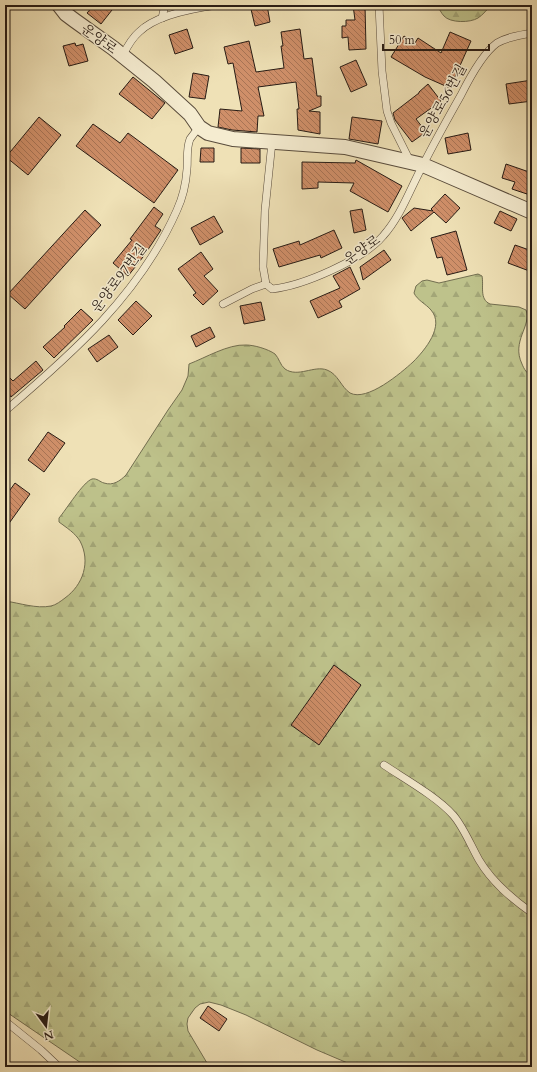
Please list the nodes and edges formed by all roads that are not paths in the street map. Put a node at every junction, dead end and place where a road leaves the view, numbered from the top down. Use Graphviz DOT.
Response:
graph roads {
  1 [pos="59,5"];
  2 [pos="165,5"];
  3 [pos="218,5"];
  4 [pos="379,5"];
  5 [pos="162,18"];
  6 [pos="532,33"];
  7 [pos="123,55"];
  8 [pos="199,127"];
  9 [pos="272,142"];
  10 [pos="416,163"];
  11 [pos="532,212"];
  12 [pos="266,284"];
  13 [pos="223,304"];
  14 [pos="5,411"];
  15 [pos="384,765"];
  16 [pos="532,913"];
  17 [pos="5,1021"];
  18 [pos="59,1067"];
  1 -- 7 [label="street, 운양로"];
  2 -- 5 [label="lane"];
  3 -- 5 [label="lane, 운양로"];
  4 -- 10 [label="lane"];
  5 -- 7 [label="lane, 운양로"];
  6 -- 10 [label="lane, 운양로56번길"];
  7 -- 8 [label="street, 운양로"];
  8 -- 9 [label="street, 운양로"];
  8 -- 14 [label="lane, 운양로97번길"];
  9 -- 10 [label="street, 운양로"];
  9 -- 12 [label="lane"];
  10 -- 11 [label="street, 운양로"];
  10 -- 12 [label="lane, 운양로"];
  12 -- 13 [label="lane"];
  15 -- 16 [label="lane"];
  17 -- 18 [label="lane"];
}
